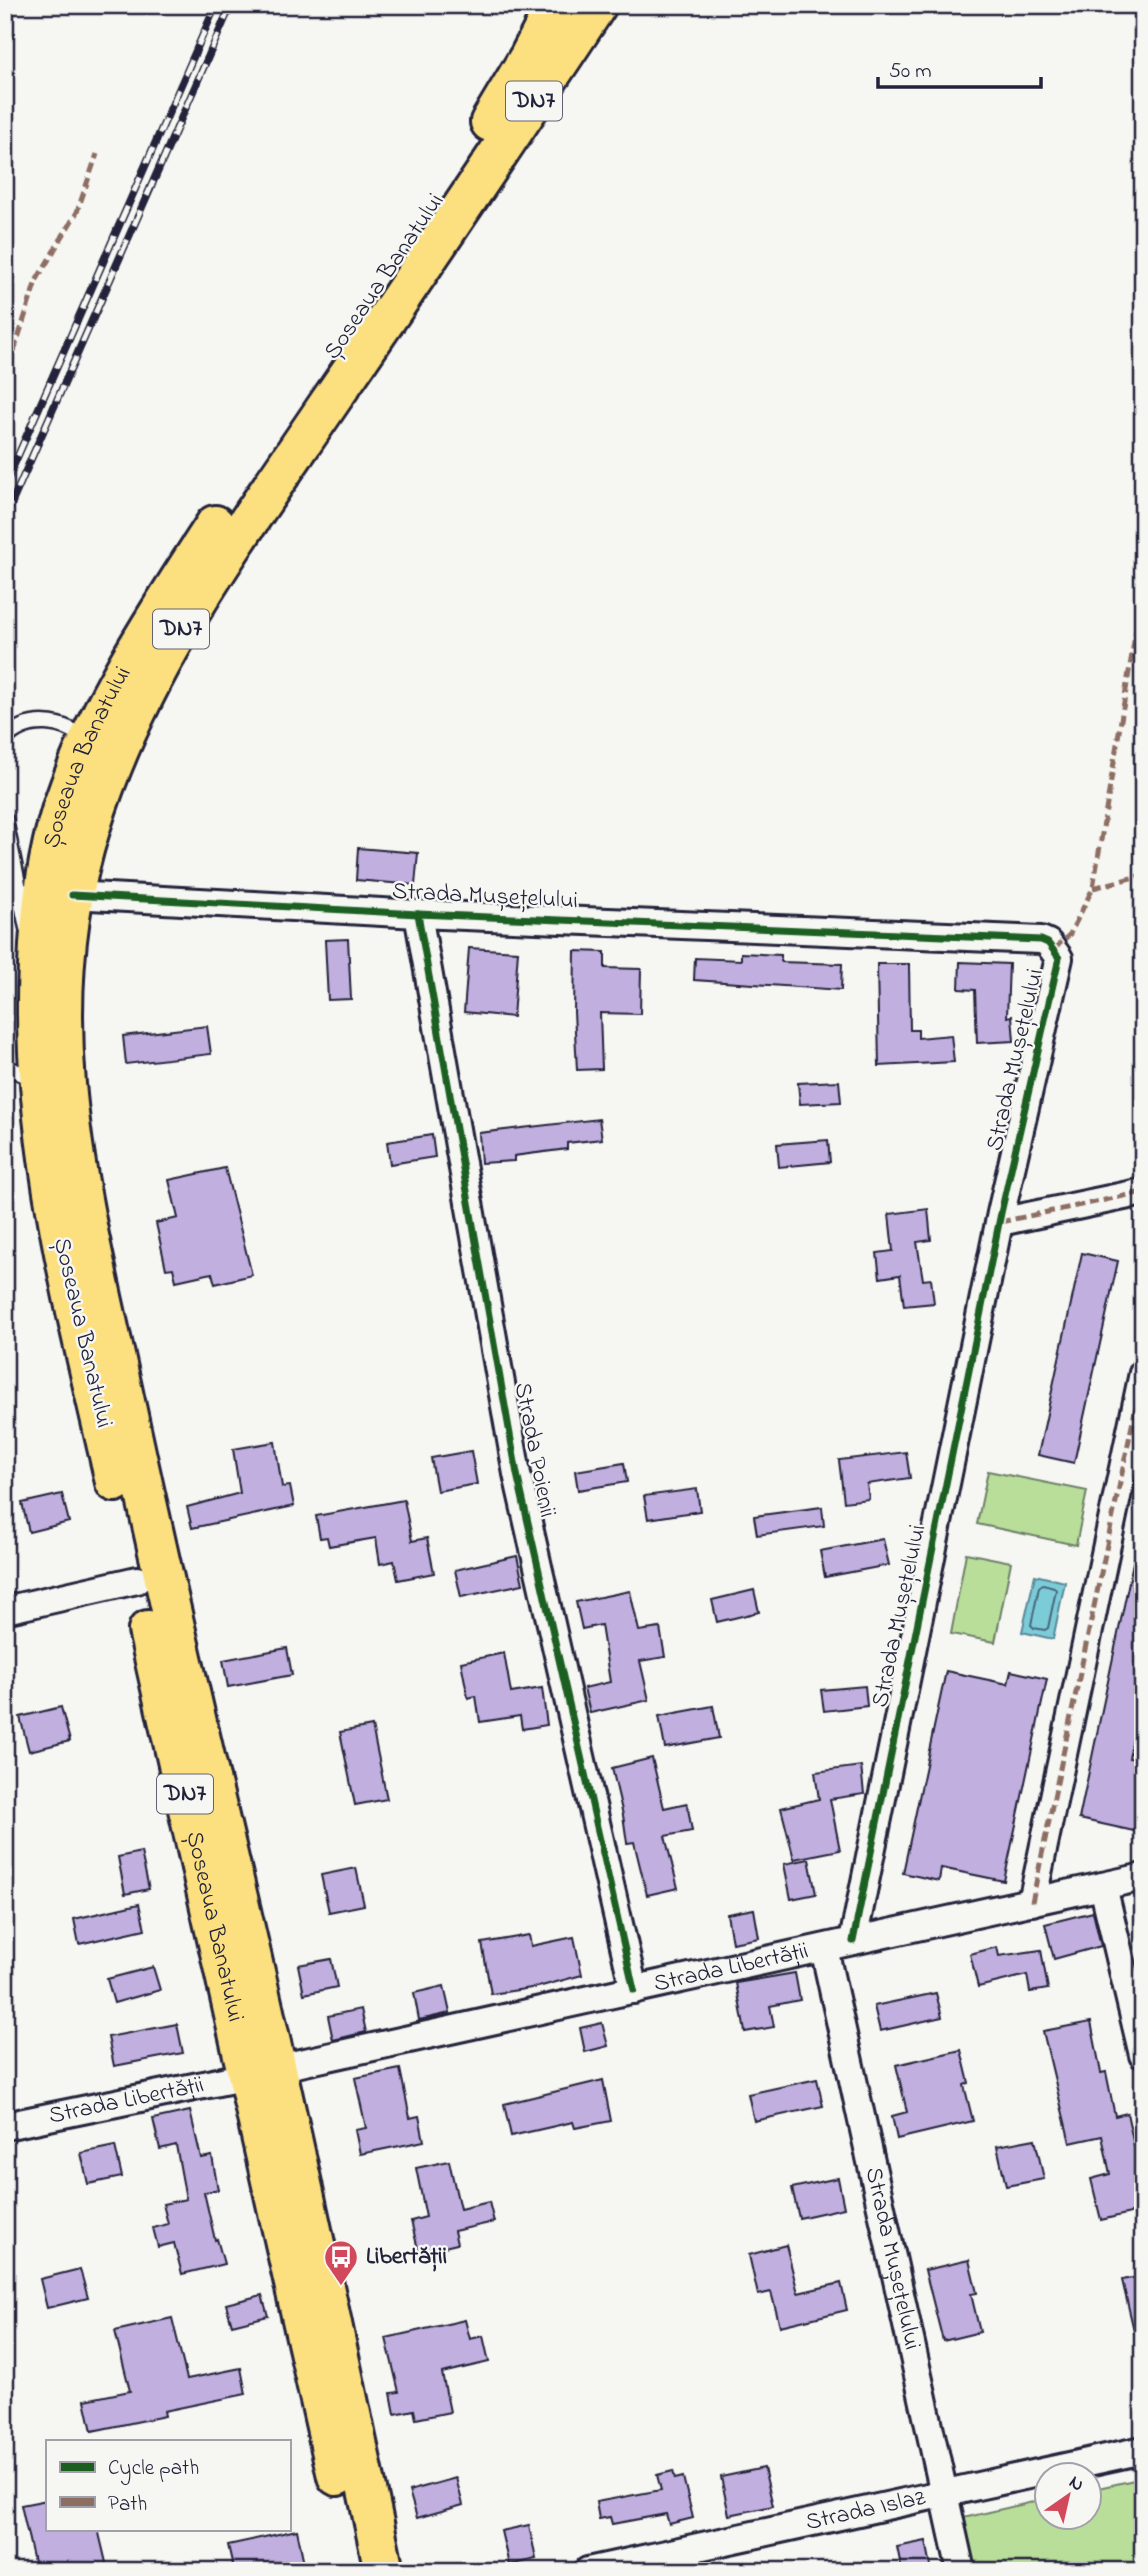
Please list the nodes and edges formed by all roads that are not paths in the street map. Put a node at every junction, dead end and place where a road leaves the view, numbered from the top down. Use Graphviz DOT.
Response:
graph roads {
  1 [pos="556,5"];
  2 [pos="597,5"];
  3 [pos="460,190"];
  4 [pos="5,739"];
  5 [pos="92,761"];
  6 [pos="5,820"];
  7 [pos="48,864"];
  8 [pos="72,895"];
  9 [pos="19,896"];
  10 [pos="5,911"];
  11 [pos="418,914"];
  12 [pos="37,971"];
  13 [pos="22,1074"];
  14 [pos="1143,1192"];
  15 [pos="1000,1222"];
  16 [pos="1143,1373"];
  17 [pos="137,1580"];
  18 [pos="5,1610"];
  19 [pos="1143,1877"];
  20 [pos="1103,1886"];
  21 [pos="1032,1902"];
  22 [pos="853,1941"];
  23 [pos="824,1948"];
  24 [pos="634,1990"];
  25 [pos="1143,2055"];
  26 [pos="263,2072"];
  27 [pos="5,2126"];
  28 [pos="1143,2450"];
  29 [pos="944,2494"];
  30 [pos="358,2571"];
  31 [pos="384,2571"];
  32 [pos="588,2571"];
  33 [pos="961,2571"];
  1 -- 3 [label="main road, DN7"];
  2 -- 3 [label="main road, DN7"];
  3 -- 5 [label="main road, Șoseaua Banatului / DN7"];
  3 -- 8 [label="main road, Șoseaua Banatului / DN7"];
  4 -- 5 [label="lane"];
  5 -- 7 [label="main road, Șoseaua Banatului / DN7"];
  5 -- 8 [label="lane"];
  6 -- 9 [label="lane"];
  7 -- 9 [label="lane"];
  7 -- 12 [label="main road, Șoseaua Banatului / DN7"];
  8 -- 11 [label="street, Strada Mușețelului"];
  8 -- 26 [label="main road, Șoseaua Banatului / DN7"];
  9 -- 10 [label="lane"];
  9 -- 12 [label="lane"];
  11 -- 15 [label="street, Strada Mușețelului"];
  11 -- 24 [label="street, Strada Poienii"];
  12 -- 13 [label="main road, Șoseaua Banatului / DN7"];
  13 -- 17 [label="main road, Șoseaua Banatului / DN7"];
  14 -- 15 [label="street"];
  15 -- 22 [label="street, Strada Mușețelului"];
  16 -- 21 [label="street"];
  17 -- 18 [label="street"];
  17 -- 26 [label="main road, Șoseaua Banatului / DN7"];
  19 -- 20 [label="street, Strada Libertății"];
  20 -- 21 [label="street, Strada Libertății"];
  20 -- 25 [label="street"];
  21 -- 22 [label="street, Strada Libertății"];
  22 -- 23 [label="street, Strada Libertății"];
  23 -- 24 [label="street, Strada Libertății"];
  23 -- 29 [label="street, Strada Mușețelului"];
  24 -- 26 [label="street, Strada Libertății"];
  26 -- 27 [label="street, Strada Libertății"];
  26 -- 30 [label="main road, Șoseaua Banatului / DN7"];
  26 -- 31 [label="main road, Șoseaua Banatului / DN7"];
  28 -- 29 [label="street, Strada Islaz"];
  29 -- 32 [label="street, Strada Islaz"];
  29 -- 33 [label="street, Strada Mușețelului"];
}
